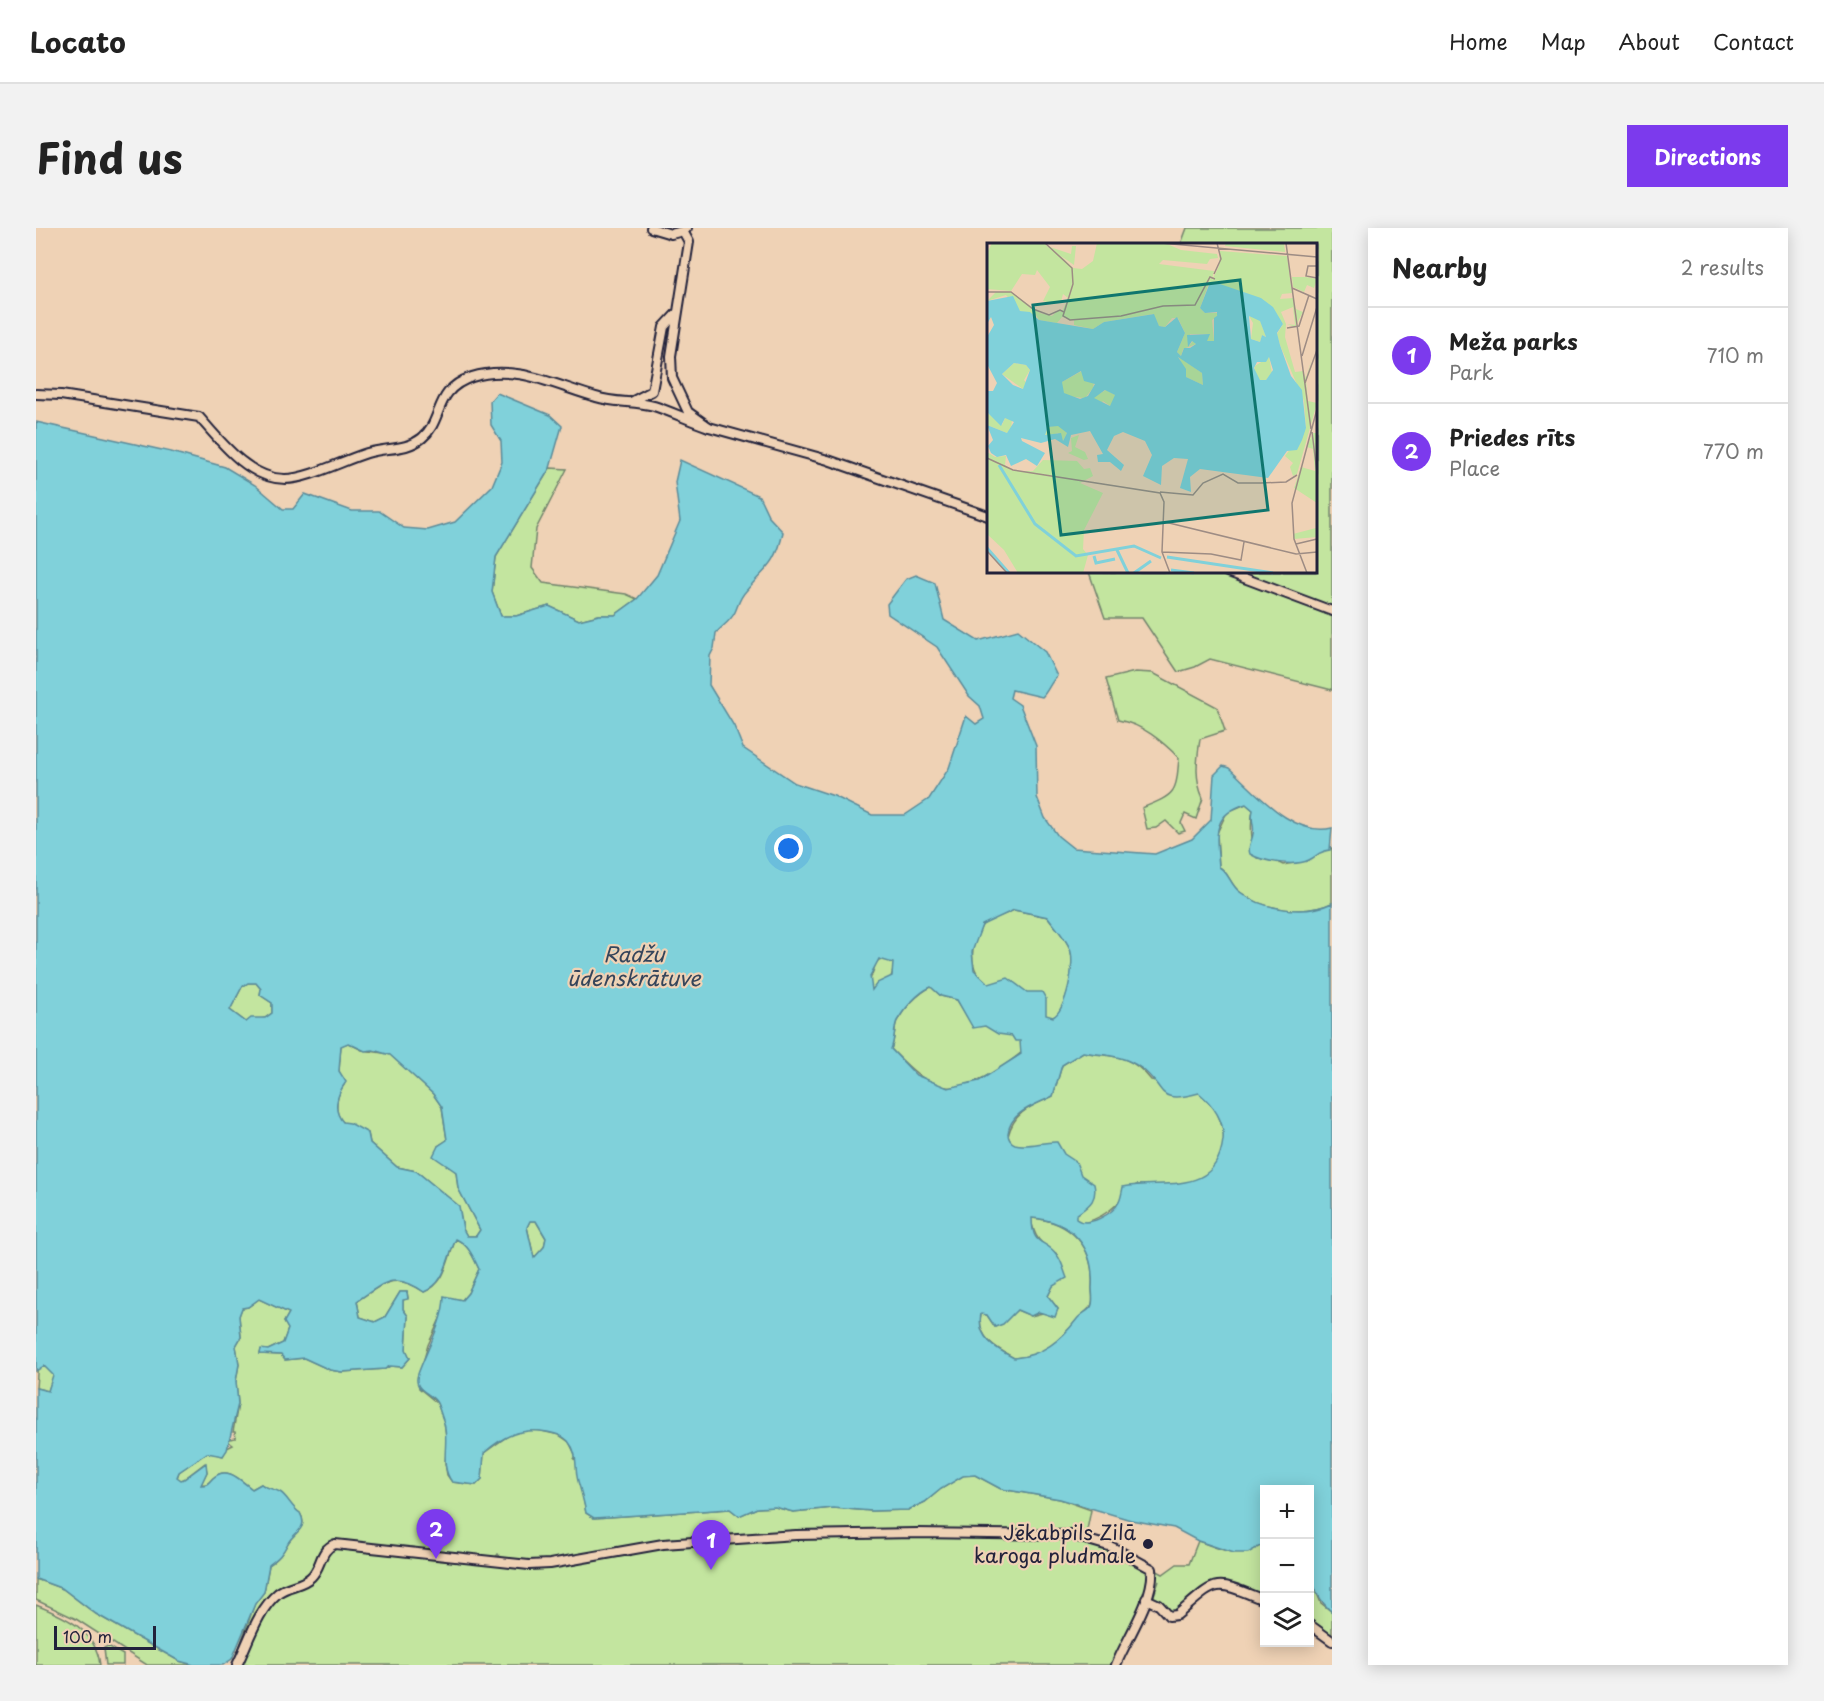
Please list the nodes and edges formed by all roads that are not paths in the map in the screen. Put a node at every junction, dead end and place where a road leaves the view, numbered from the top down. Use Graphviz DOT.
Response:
graph roads {
  1 [pos="651,228"];
  2 [pos="685,230"];
  3 [pos="677,313"];
  4 [pos="36,394"];
  5 [pos="628,403"];
  6 [pos="709,427"];
  7 [pos="987,516"];
  8 [pos="1231,573"];
  9 [pos="1332,611"];
  10 [pos="1260,1598"];
  11 [pos="1146,1599"];
  12 [pos="1314,1628"];
  13 [pos="1332,1641"];
  14 [pos="237,1665"];
  15 [pos="1116,1665"];
  1 -- 2 [label="street"];
  2 -- 3 [label="street"];
  3 -- 5 [label="street"];
  3 -- 6 [label="street"];
  4 -- 5 [label="street"];
  5 -- 6 [label="street"];
  6 -- 7 [label="street"];
  8 -- 9 [label="street"];
  10 -- 11 [label="street"];
  11 -- 14 [label="street"];
  11 -- 15 [label="street"];
  12 -- 13 [label="street"];
}
